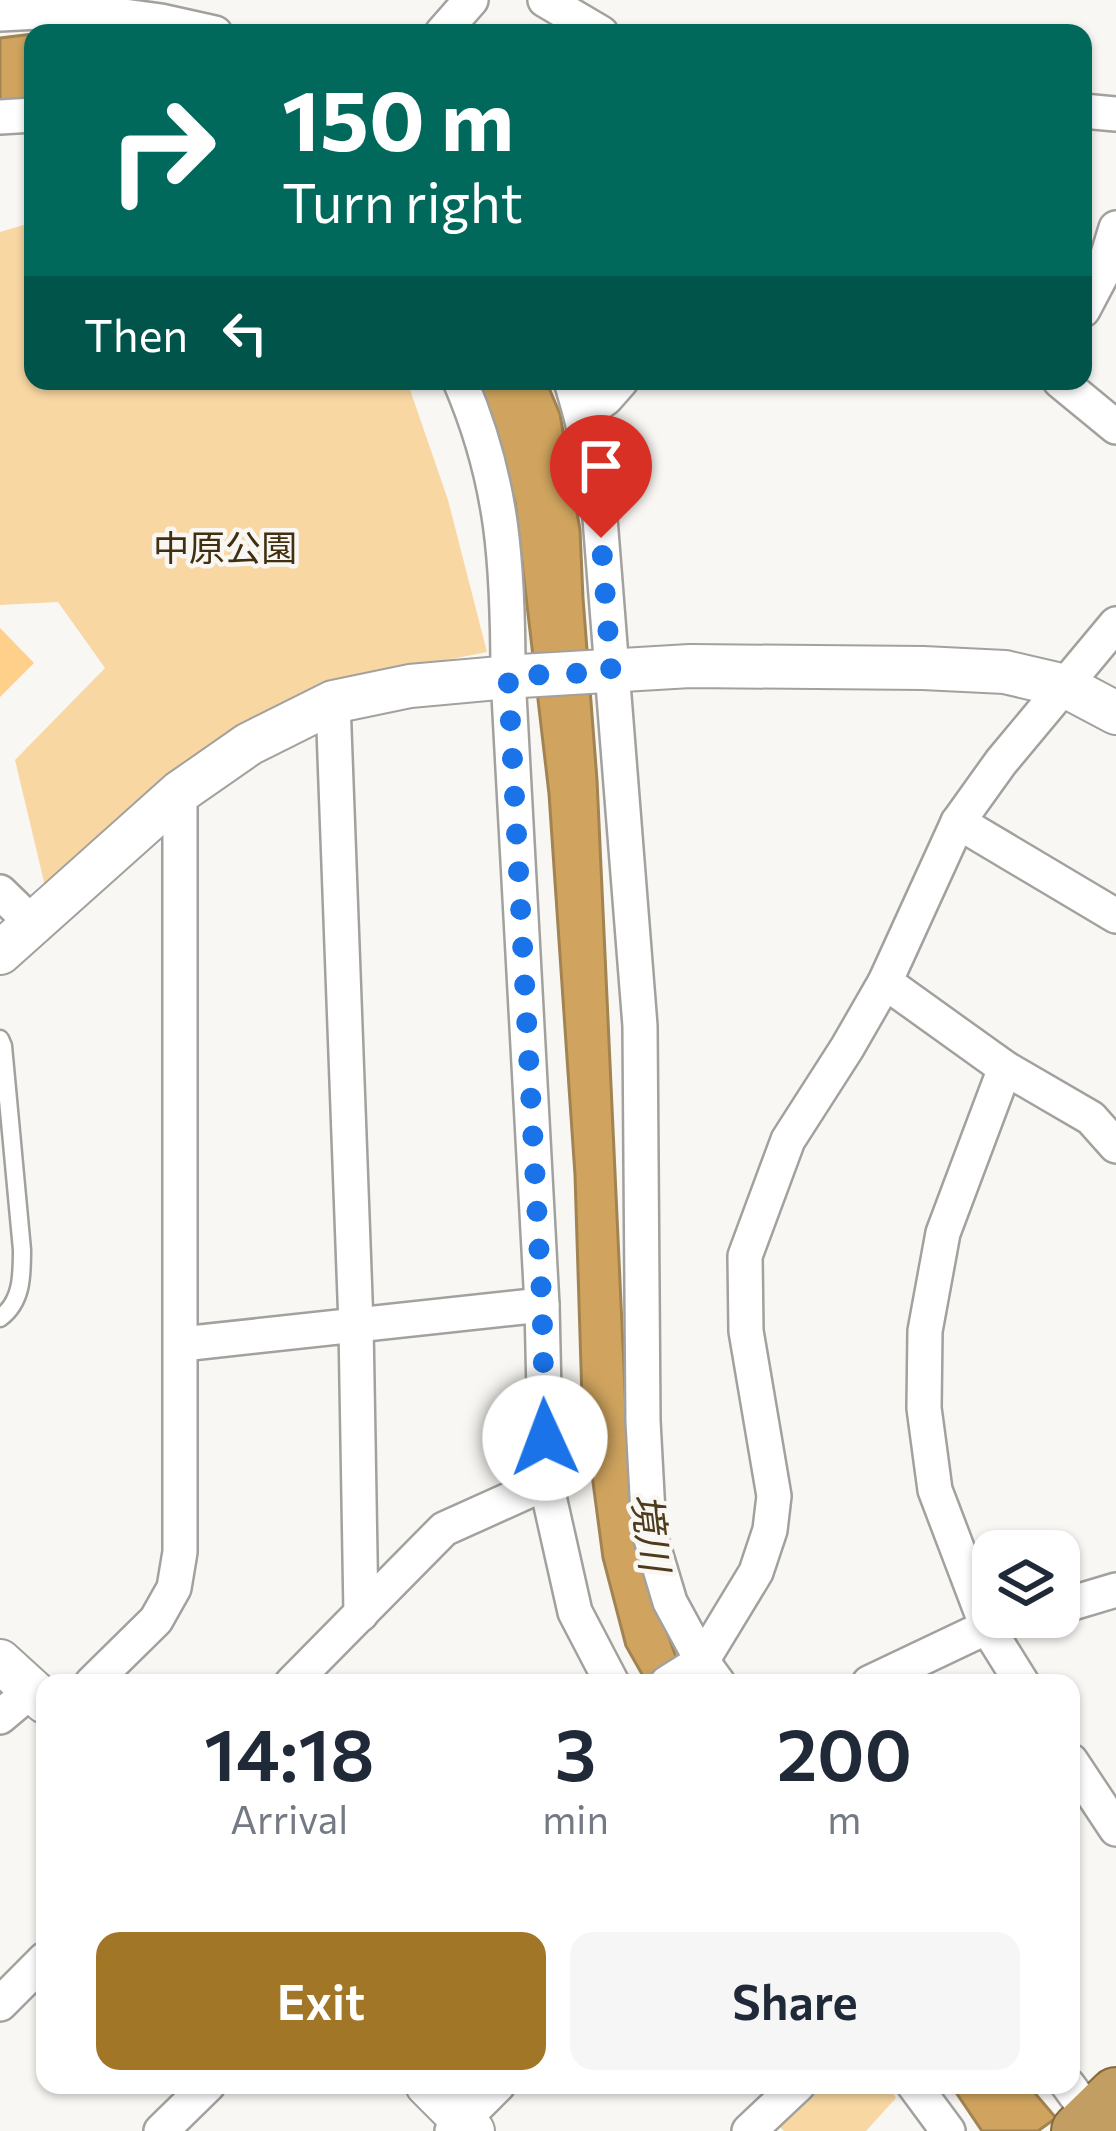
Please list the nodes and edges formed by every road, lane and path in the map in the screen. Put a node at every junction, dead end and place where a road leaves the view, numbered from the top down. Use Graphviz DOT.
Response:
graph roads {
  1 [pos="471,0"];
  2 [pos="545,0"];
  3 [pos="0,14"];
  4 [pos="174,24"];
  5 [pos="450,24"];
  6 [pos="586,24"];
  7 [pos="1116,228"];
  8 [pos="1092,293"];
  9 [pos="464,390"];
  10 [pos="574,390"];
  11 [pos="613,390"];
  12 [pos="1071,390"];
  13 [pos="581,416"];
  14 [pos="1116,427"];
  15 [pos="1116,624"];
  16 [pos="605,672"];
  17 [pos="514,676"];
  18 [pos="1064,686"];
  19 [pos="333,702"];
  20 [pos="1116,713"];
  21 [pos="180,792"];
  22 [pos="958,822"];
  23 [pos="0,892"];
  24 [pos="1116,916"];
  25 [pos="32,923"];
  26 [pos="0,953"];
  27 [pos="885,982"];
  28 [pos="0,1039"];
  29 [pos="1005,1068"];
  30 [pos="1116,1146"];
  31 [pos="542,1305"];
  32 [pos="0,1318"];
  33 [pos="356,1325"];
  34 [pos="182,1344"];
  35 [pos="547,1483"];
  36 [pos="972,1587"];
  37 [pos="1116,1590"];
  38 [pos="1080,1600"];
  39 [pos="361,1614"];
  40 [pos="972,1634"];
  41 [pos="994,1638"];
  42 [pos="0,1661"];
  43 [pos="101,1674"];
  44 [pos="301,1674"];
  45 [pos="607,1674"];
  46 [pos="694,1674"];
  47 [pos="888,1674"];
  48 [pos="1016,1674"];
  49 [pos="26,1703"];
  50 [pos="1080,1775"];
  51 [pos="1116,1829"];
  52 [pos="36,1968"];
  53 [pos="0,2004"];
  54 [pos="199,2094"];
  55 [pos="436,2094"];
  56 [pos="490,2094"];
  57 [pos="788,2094"];
  58 [pos="921,2094"];
  59 [pos="463,2127"];
  60 [pos="161,2131"];
  61 [pos="749,2131"];
  62 [pos="948,2131"];
  1 -- 5 [label="street"];
  2 -- 6 [label="street"];
  3 -- 4 [label="street"];
  7 -- 8 [label="street"];
  9 -- 17 [label="street"];
  10 -- 13 [label="street"];
  11 -- 13 [label="street"];
  12 -- 14 [label="street"];
  13 -- 16 [label="street"];
  15 -- 18 [label="street"];
  16 -- 17 [label="street"];
  16 -- 18 [label="street"];
  16 -- 46 [label="street"];
  17 -- 19 [label="street"];
  17 -- 31 [label="street"];
  18 -- 20 [label="street"];
  18 -- 22 [label="street"];
  19 -- 21 [label="street"];
  19 -- 33 [label="street"];
  21 -- 25 [label="street"];
  21 -- 34 [label="street"];
  22 -- 24 [label="street"];
  22 -- 27 [label="street"];
  23 -- 25 [label="street"];
  25 -- 26 [label="street"];
  27 -- 29 [label="street"];
  27 -- 46 [label="street"];
  28 -- 32 [label="lane"];
  29 -- 30 [label="street"];
  29 -- 36 [label="street"];
  31 -- 33 [label="street"];
  31 -- 35 [label="street"];
  33 -- 34 [label="street"];
  33 -- 39 [label="street"];
  34 -- 43 [label="street"];
  35 -- 39 [label="street"];
  35 -- 45 [label="street"];
  37 -- 38 [label="street"];
  39 -- 44 [label="street"];
  40 -- 47 [label="street"];
  41 -- 48 [label="street"];
  42 -- 49 [label="street"];
  50 -- 51 [label="street"];
  52 -- 53 [label="street"];
  54 -- 60 [label="street"];
  55 -- 59 [label="street"];
  56 -- 59 [label="street"];
  57 -- 61 [label="street"];
  58 -- 62 [label="street"];
}
